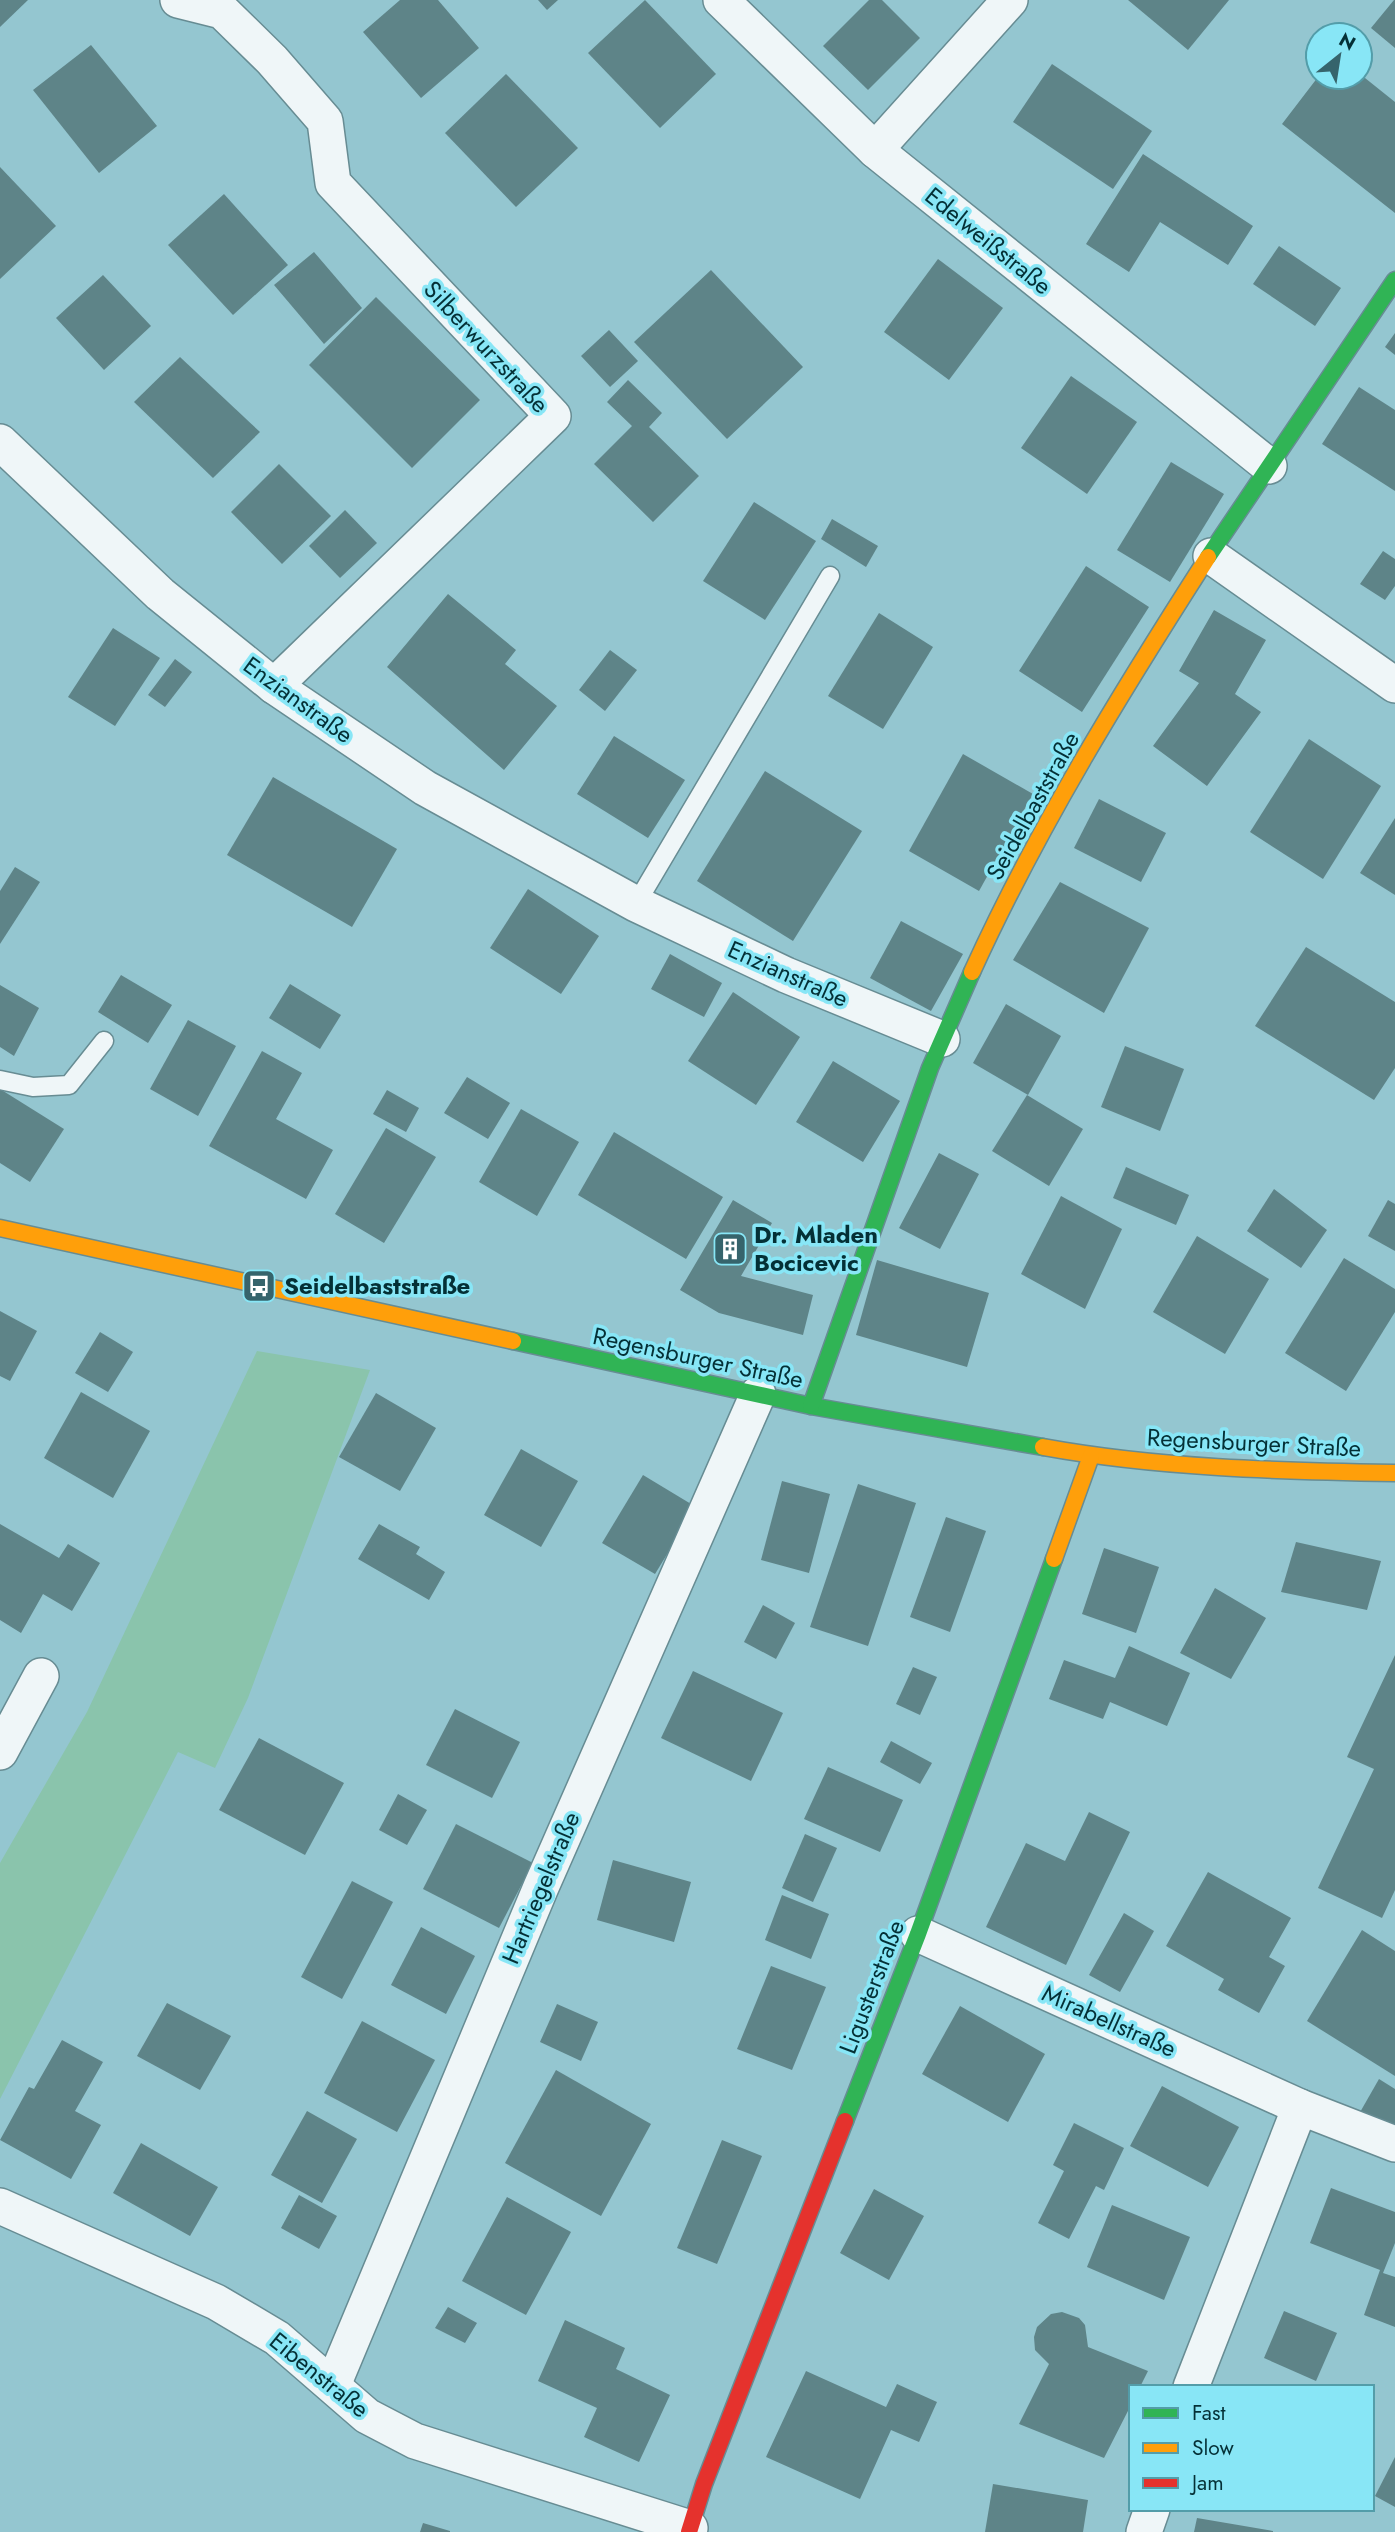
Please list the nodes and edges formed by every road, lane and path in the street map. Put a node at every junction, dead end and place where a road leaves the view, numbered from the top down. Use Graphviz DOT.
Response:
graph roads {
  1 [pos="178,0"];
  2 [pos="721,0"];
  3 [pos="1010,0"];
  4 [pos="875,150"];
  5 [pos="1395,280"];
  6 [pos="0,442"];
  7 [pos="1269,466"];
  8 [pos="1211,556"];
  9 [pos="830,576"];
  10 [pos="1395,685"];
  11 [pos="274,686"];
  12 [pos="636,904"];
  13 [pos="942,1039"];
  14 [pos="104,1041"];
  15 [pos="0,1080"];
  16 [pos="0,1228"];
  17 [pos="758,1394"];
  18 [pos="811,1406"];
  19 [pos="1091,1456"];
  20 [pos="1395,1473"];
  21 [pos="41,1676"];
  22 [pos="0,1752"];
  23 [pos="918,1934"];
  24 [pos="1300,2107"];
  25 [pos="1395,2144"];
  26 [pos="0,2206"];
  27 [pos="333,2385"];
  28 [pos="1192,2385"];
  29 [pos="1151,2511"];
  30 [pos="690,2530"];
  31 [pos="1144,2532"];
  1 -- 11 [label="street, Silberwurzstraße"];
  2 -- 4 [label="street, Edelweißstraße"];
  3 -- 4 [label="street"];
  4 -- 7 [label="street, Edelweißstraße"];
  5 -- 7 [label="street, Seidelbaststraße"];
  6 -- 11 [label="street, Enzianstraße"];
  7 -- 8 [label="street, Seidelbaststraße"];
  8 -- 10 [label="street"];
  8 -- 13 [label="street, Seidelbaststraße"];
  9 -- 12 [label="lane"];
  11 -- 12 [label="street, Enzianstraße"];
  12 -- 13 [label="street, Enzianstraße"];
  13 -- 18 [label="street, Seidelbaststraße"];
  14 -- 15 [label="lane"];
  16 -- 17 [label="street, Regensburger Straße"];
  17 -- 18 [label="street, Regensburger Straße"];
  17 -- 27 [label="street, Hartriegelstraße"];
  18 -- 19 [label="street, Regensburger Straße"];
  19 -- 20 [label="street, Regensburger Straße"];
  19 -- 23 [label="street, Ligusterstraße"];
  21 -- 22 [label="street"];
  23 -- 24 [label="street, Mirabellstraße"];
  23 -- 30 [label="street, Ligusterstraße"];
  24 -- 25 [label="street, Mirabellstraße"];
  24 -- 28 [label="street"];
  26 -- 27 [label="street, Eibenstraße"];
  27 -- 30 [label="street, Eibenstraße"];
  29 -- 31 [label="street"];
}
